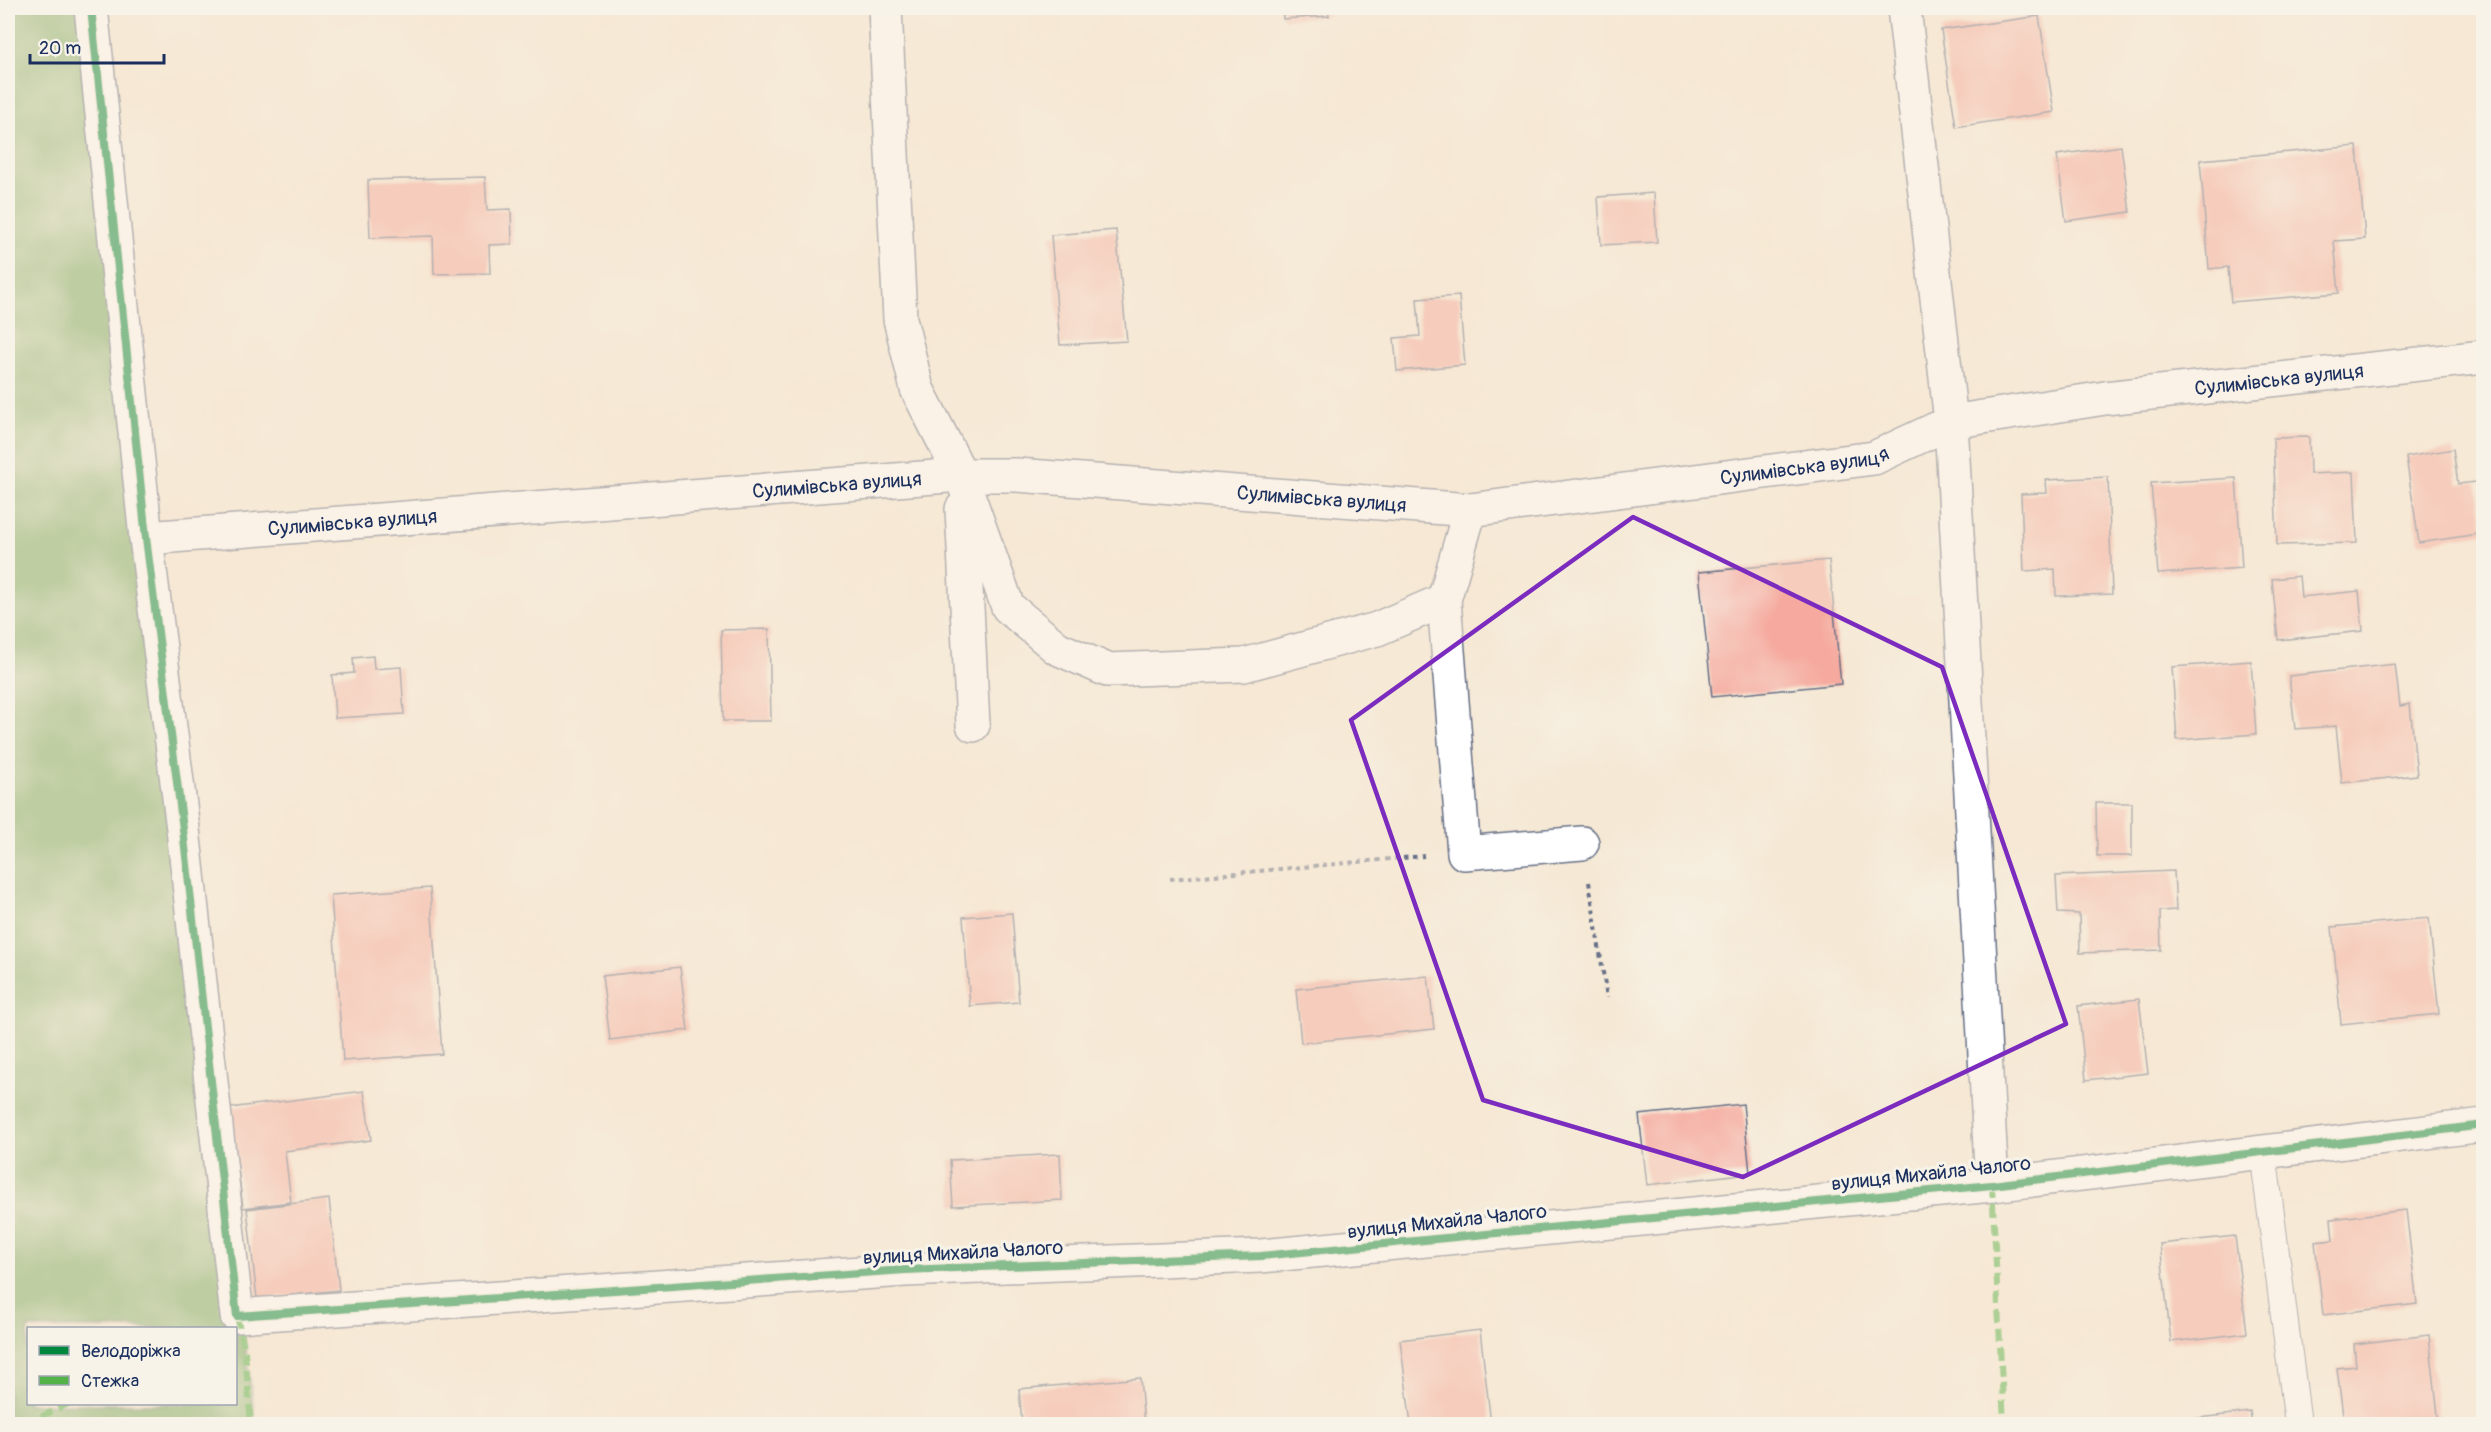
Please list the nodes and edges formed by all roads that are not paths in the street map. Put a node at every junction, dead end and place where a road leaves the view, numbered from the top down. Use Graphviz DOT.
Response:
graph roads {
  1 [pos="91,8"];
  2 [pos="885,8"];
  3 [pos="1904,8"];
  4 [pos="2484,357"];
  5 [pos="1951,422"];
  6 [pos="961,475"];
  7 [pos="1470,510"];
  8 [pos="146,538"];
  9 [pos="1444,600"];
  10 [pos="973,725"];
  11 [pos="1582,843"];
  12 [pos="2484,1125"];
  13 [pos="2263,1152"];
  14 [pos="1992,1185"];
  15 [pos="2298,1425"];
  1 -- 8 [label="street"];
  2 -- 6 [label="street"];
  3 -- 5 [label="street"];
  4 -- 5 [label="street, Сулимівська вулиця"];
  5 -- 7 [label="street, Сулимівська вулиця"];
  5 -- 14 [label="street"];
  6 -- 7 [label="street, Сулимівська вулиця"];
  6 -- 8 [label="street, Сулимівська вулиця"];
  6 -- 9 [label="street"];
  6 -- 10 [label="street"];
  7 -- 9 [label="street"];
  8 -- 14 [label="street, вулиця Михайла Чалого"];
  9 -- 11 [label="street"];
  12 -- 13 [label="street, вулиця Михайла Чалого"];
  13 -- 14 [label="street, вулиця Михайла Чалого"];
  13 -- 15 [label="lane"];
}
